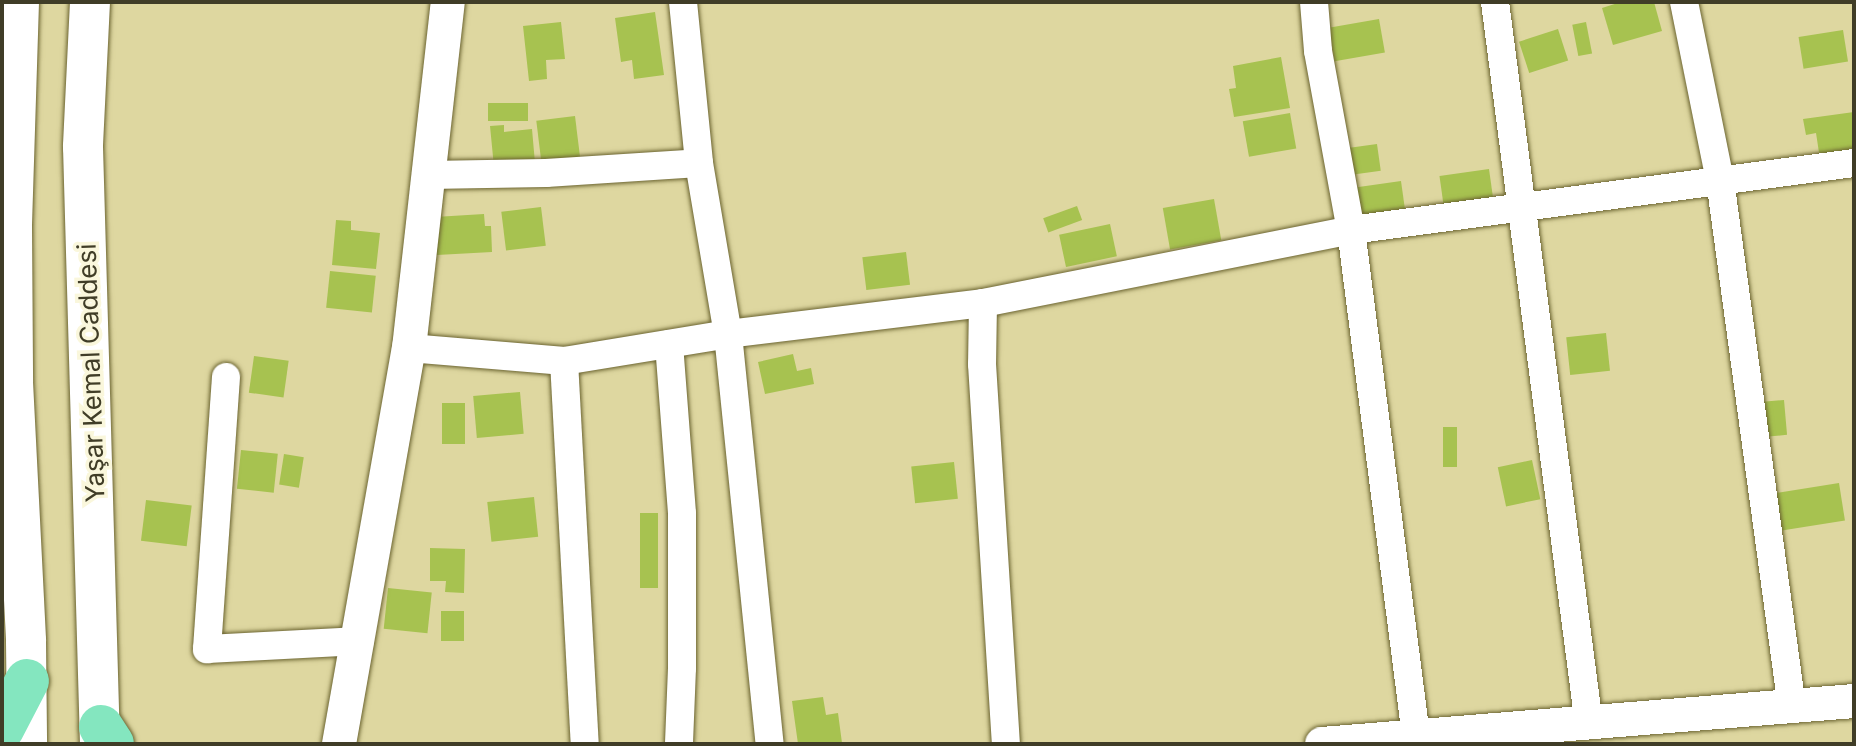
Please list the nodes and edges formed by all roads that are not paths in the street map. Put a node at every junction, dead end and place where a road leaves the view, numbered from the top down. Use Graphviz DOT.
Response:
graph roads {
  1 [pos="19,2"];
  2 [pos="90,2"];
  3 [pos="448,2"];
  4 [pos="683,2"];
  5 [pos="1314,2"];
  6 [pos="1495,2"];
  7 [pos="1684,2"];
  8 [pos="699,163"];
  9 [pos="1854,163"];
  10 [pos="428,175"];
  11 [pos="1720,180"];
  12 [pos="1523,209"];
  13 [pos="1351,230"];
  14 [pos="983,303"];
  15 [pos="728,334"];
  16 [pos="669,344"];
  17 [pos="409,348"];
  18 [pos="564,361"];
  19 [pos="226,377"];
  20 [pos="8,381"];
  21 [pos="360,641"];
  22 [pos="18,654"];
  23 [pos="1854,701"];
  24 [pos="1792,708"];
  25 [pos="1589,725"];
  26 [pos="2,729"];
  27 [pos="1416,736"];
  28 [pos="104,738"];
  29 [pos="27,744"];
  30 [pos="339,744"];
  31 [pos="585,744"];
  32 [pos="679,744"];
  33 [pos="770,744"];
  34 [pos="1006,744"];
  35 [pos="1322,744"];
  1 -- 20 [label="main road"];
  2 -- 28 [label="main road, Yaşar Kemal Caddesi"];
  3 -- 10 [label="street"];
  4 -- 8 [label="street"];
  5 -- 13 [label="street"];
  6 -- 12 [label="street"];
  7 -- 11 [label="street"];
  8 -- 10 [label="street"];
  8 -- 15 [label="street"];
  9 -- 11 [label="street"];
  10 -- 17 [label="street"];
  11 -- 12 [label="street"];
  11 -- 24 [label="street"];
  12 -- 13 [label="street"];
  12 -- 25 [label="street"];
  13 -- 14 [label="street"];
  13 -- 27 [label="street"];
  14 -- 15 [label="street"];
  14 -- 34 [label="street"];
  15 -- 16 [label="street"];
  15 -- 33 [label="street"];
  16 -- 18 [label="street"];
  16 -- 32 [label="street"];
  17 -- 18 [label="street"];
  17 -- 21 [label="street"];
  18 -- 31 [label="street"];
  19 -- 21 [label="street"];
  20 -- 22 [label="main road"];
  21 -- 30 [label="street"];
  22 -- 26 [label="main road"];
  22 -- 29 [label="main road"];
  23 -- 24 [label="street"];
  24 -- 25 [label="street"];
  25 -- 27 [label="street"];
  27 -- 35 [label="street"];
}
